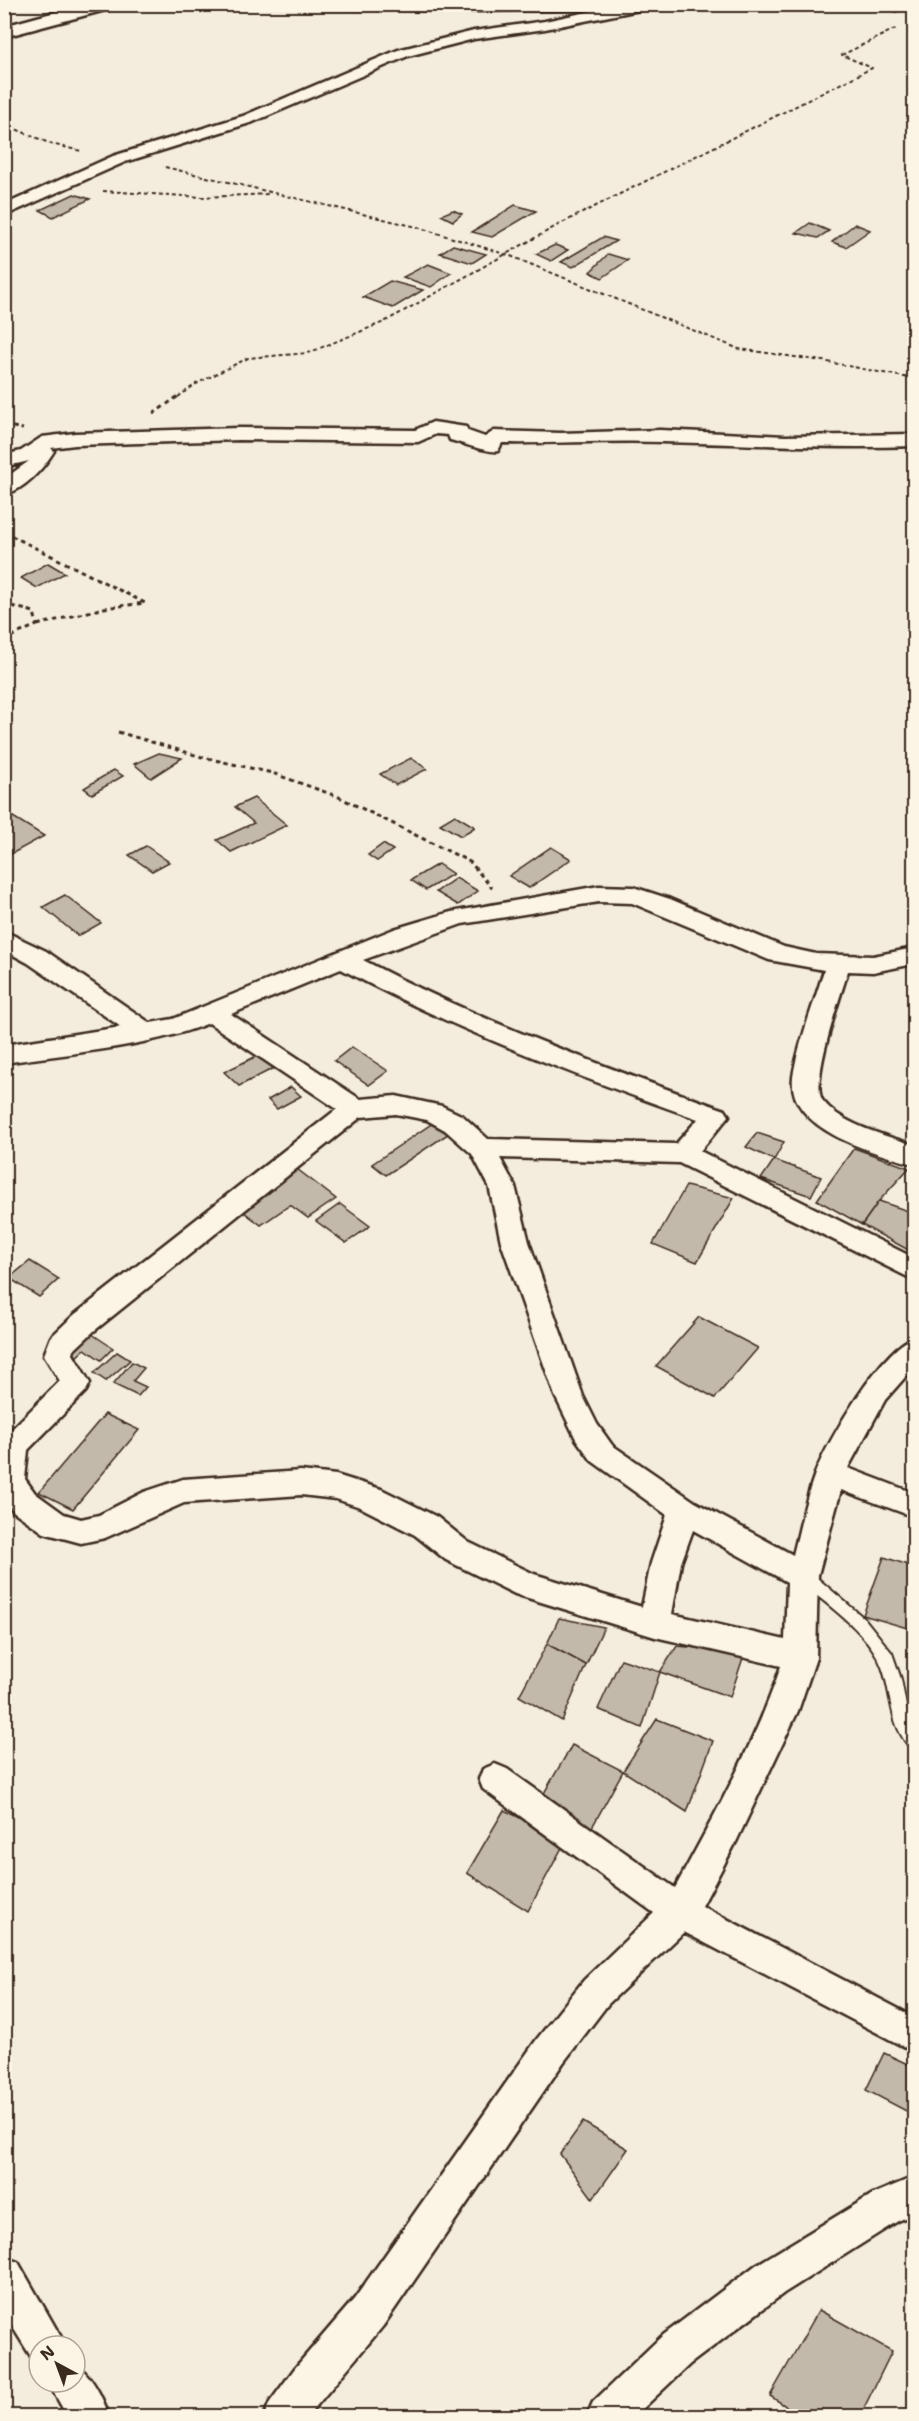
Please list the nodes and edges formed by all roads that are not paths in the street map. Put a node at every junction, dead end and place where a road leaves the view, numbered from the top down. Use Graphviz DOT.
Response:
graph roads {
  1 [pos="107,4"];
  2 [pos="323,4"];
  3 [pos="586,4"];
  4 [pos="649,4"];
  5 [pos="4,32"];
  6 [pos="4,211"];
  7 [pos="915,440"];
  8 [pos="49,441"];
  9 [pos="4,461"];
  10 [pos="4,489"];
  11 [pos="4,939"];
  12 [pos="915,956"];
  13 [pos="343,960"];
  14 [pos="838,963"];
  15 [pos="213,1014"];
  16 [pos="147,1032"];
  17 [pos="4,1054"];
  18 [pos="356,1108"];
  19 [pos="482,1148"];
  20 [pos="683,1154"];
  21 [pos="915,1155"];
  22 [pos="915,1270"];
  23 [pos="915,1349"];
  24 [pos="9,1443"];
  25 [pos="830,1474"];
  26 [pos="915,1505"];
  27 [pos="684,1511"];
  28 [pos="803,1575"];
  29 [pos="655,1624"];
  30 [pos="800,1658"];
  31 [pos="915,1740"];
  32 [pos="495,1779"];
  33 [pos="680,1912"];
  34 [pos="915,2035"];
  35 [pos="915,2196"];
  36 [pos="4,2276"];
  37 [pos="40,2334"];
  38 [pos="75,2394"];
  39 [pos="89,2416"];
  40 [pos="284,2416"];
  41 [pos="607,2416"];
  1 -- 5 [label="street"];
  2 -- 3 [label="street"];
  4 -- 6 [label="street"];
  7 -- 8 [label="street"];
  8 -- 9 [label="street"];
  8 -- 10 [label="street"];
  11 -- 16 [label="street"];
  12 -- 14 [label="street"];
  13 -- 14 [label="street"];
  13 -- 15 [label="street"];
  13 -- 20 [label="street"];
  14 -- 21 [label="street"];
  15 -- 16 [label="street"];
  15 -- 18 [label="street"];
  16 -- 17 [label="street"];
  18 -- 19 [label="street"];
  18 -- 24 [label="street"];
  19 -- 20 [label="street"];
  19 -- 27 [label="street"];
  20 -- 22 [label="street"];
  23 -- 25 [label="street"];
  24 -- 29 [label="street"];
  25 -- 26 [label="street"];
  25 -- 28 [label="street"];
  27 -- 28 [label="street"];
  27 -- 29 [label="street"];
  28 -- 30 [label="street"];
  28 -- 31 [label="lane"];
  29 -- 30 [label="street"];
  30 -- 33 [label="street"];
  32 -- 33 [label="street"];
  33 -- 34 [label="street"];
  33 -- 40 [label="street"];
  35 -- 41 [label="street"];
  36 -- 37 [label="street"];
  38 -- 39 [label="street"];
}
